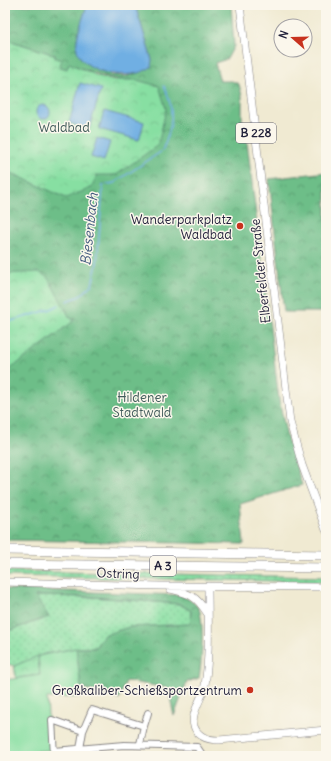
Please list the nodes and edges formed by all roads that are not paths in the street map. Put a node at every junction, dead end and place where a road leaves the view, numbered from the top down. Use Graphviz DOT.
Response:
graph roads {
  1 [pos="240,5"];
  2 [pos="326,530"];
  3 [pos="5,550"];
  4 [pos="322,555"];
  5 [pos="5,564"];
  6 [pos="324,568"];
  7 [pos="5,582"];
  8 [pos="160,586"];
  9 [pos="208,586"];
  10 [pos="326,587"];
  11 [pos="208,614"];
  12 [pos="148,713"];
  13 [pos="144,726"];
  14 [pos="326,730"];
  15 [pos="83,731"];
  16 [pos="140,744"];
  17 [pos="80,749"];
  18 [pos="54,754"];
  19 [pos="203,756"];
  1 -- 2 [label="main road, Elberfelder Straße / B 228"];
  3 -- 4 [label="highway, A 3"];
  5 -- 6 [label="highway, A 3"];
  7 -- 8 [label="main road, Ostring"];
  8 -- 9 [label="main road, Ostring"];
  8 -- 11 [label="main road"];
  9 -- 10 [label="main road, Ostring"];
  9 -- 11 [label="main road"];
  11 -- 14 [label="main road"];
  12 -- 13 [label="street"];
  13 -- 15 [label="street"];
  13 -- 16 [label="street"];
  15 -- 17 [label="street"];
  15 -- 18 [label="street"];
  16 -- 17 [label="street"];
  16 -- 19 [label="street"];
  17 -- 18 [label="street"];
}
